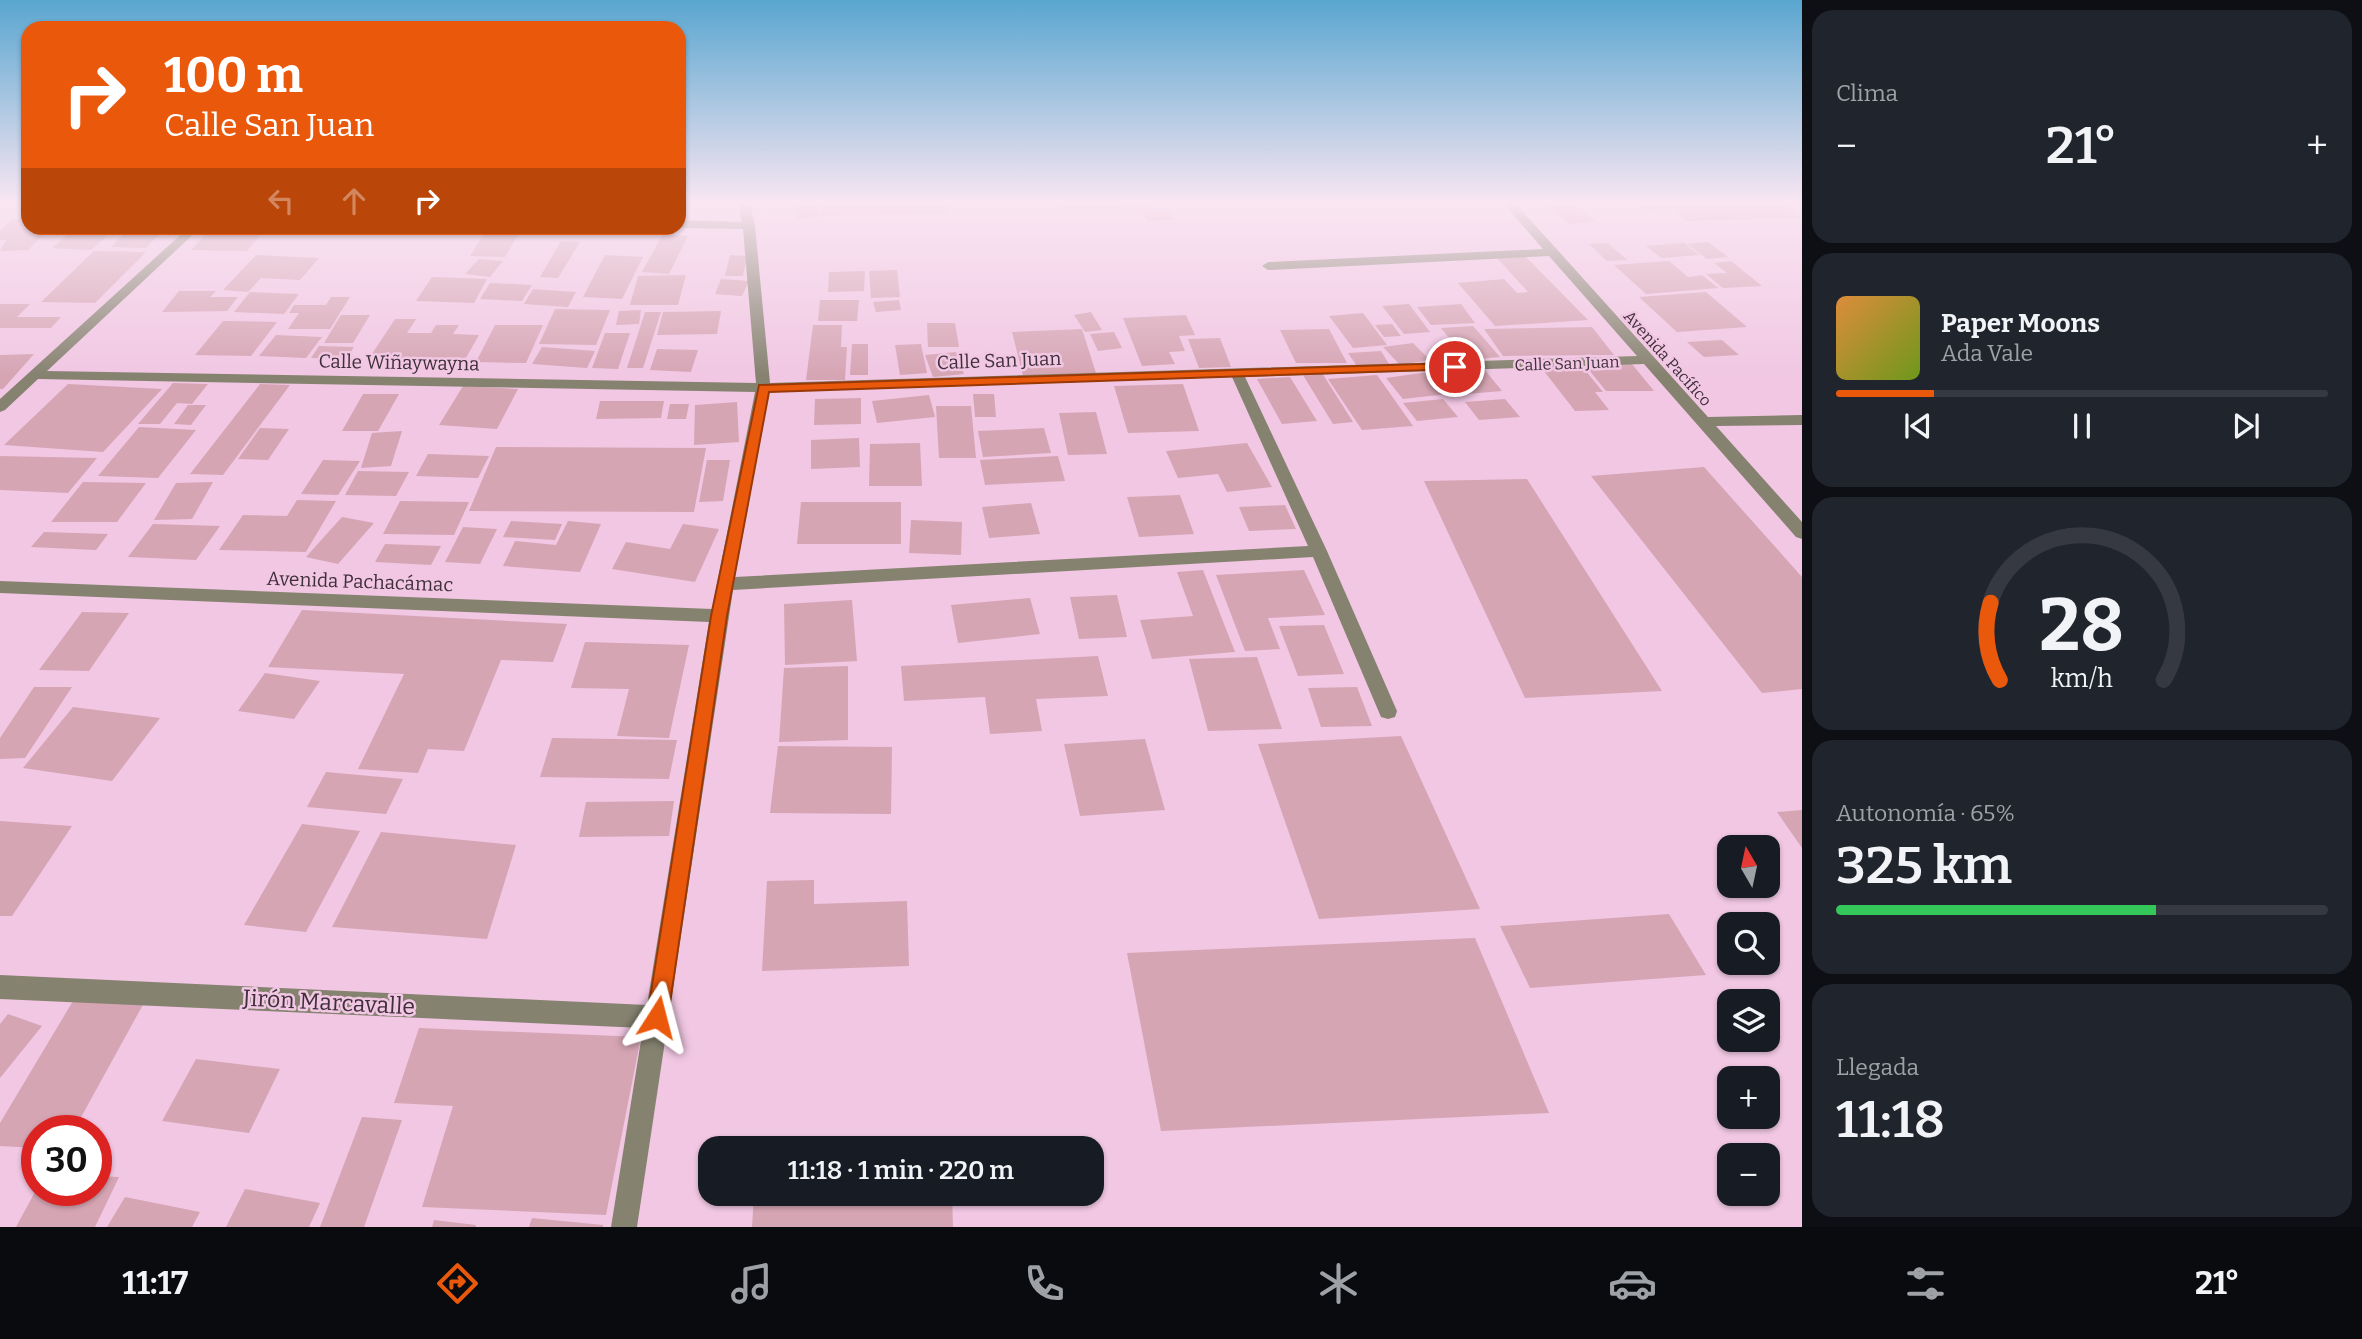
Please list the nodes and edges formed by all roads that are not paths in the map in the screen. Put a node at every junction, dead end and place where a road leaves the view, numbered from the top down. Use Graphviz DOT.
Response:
graph roads {
  1 [pos="157,261"];
  2 [pos="752,261"];
  3 [pos="1364,261"];
  4 [pos="1560,261"];
  5 [pos="1268,266"];
  6 [pos="1646,360"];
  7 [pos="33,374"];
  8 [pos="1237,374"];
  9 [pos="763,388"];
  10 [pos="0,407"];
  11 [pos="1802,420"];
  12 [pos="1702,422"];
  13 [pos="1802,533"];
  14 [pos="1319,551"];
  15 [pos="725,584"];
  16 [pos="0,587"];
  17 [pos="719,616"];
  18 [pos="1388,711"];
  19 [pos="0,988"];
  20 [pos="657,1017"];
  21 [pos="624,1227"];
  1 -- 7 [label="street"];
  2 -- 9 [label="street"];
  3 -- 5 [label="street"];
  4 -- 6 [label="street, Avenida Pacífico"];
  6 -- 8 [label="street, Calle San Juan"];
  6 -- 12 [label="street, Avenida Pacífico"];
  7 -- 9 [label="street, Calle Wiñaywayna"];
  7 -- 10 [label="street"];
  8 -- 9 [label="street, Calle San Juan"];
  8 -- 14 [label="street"];
  9 -- 15 [label="street"];
  11 -- 12 [label="street"];
  12 -- 13 [label="street, Avenida Pacífico"];
  14 -- 15 [label="street"];
  14 -- 18 [label="street"];
  15 -- 17 [label="street"];
  16 -- 17 [label="street, Avenida Pachacámac"];
  17 -- 20 [label="street"];
  19 -- 20 [label="street, Jirón Marcavalle"];
  20 -- 21 [label="street"];
}
